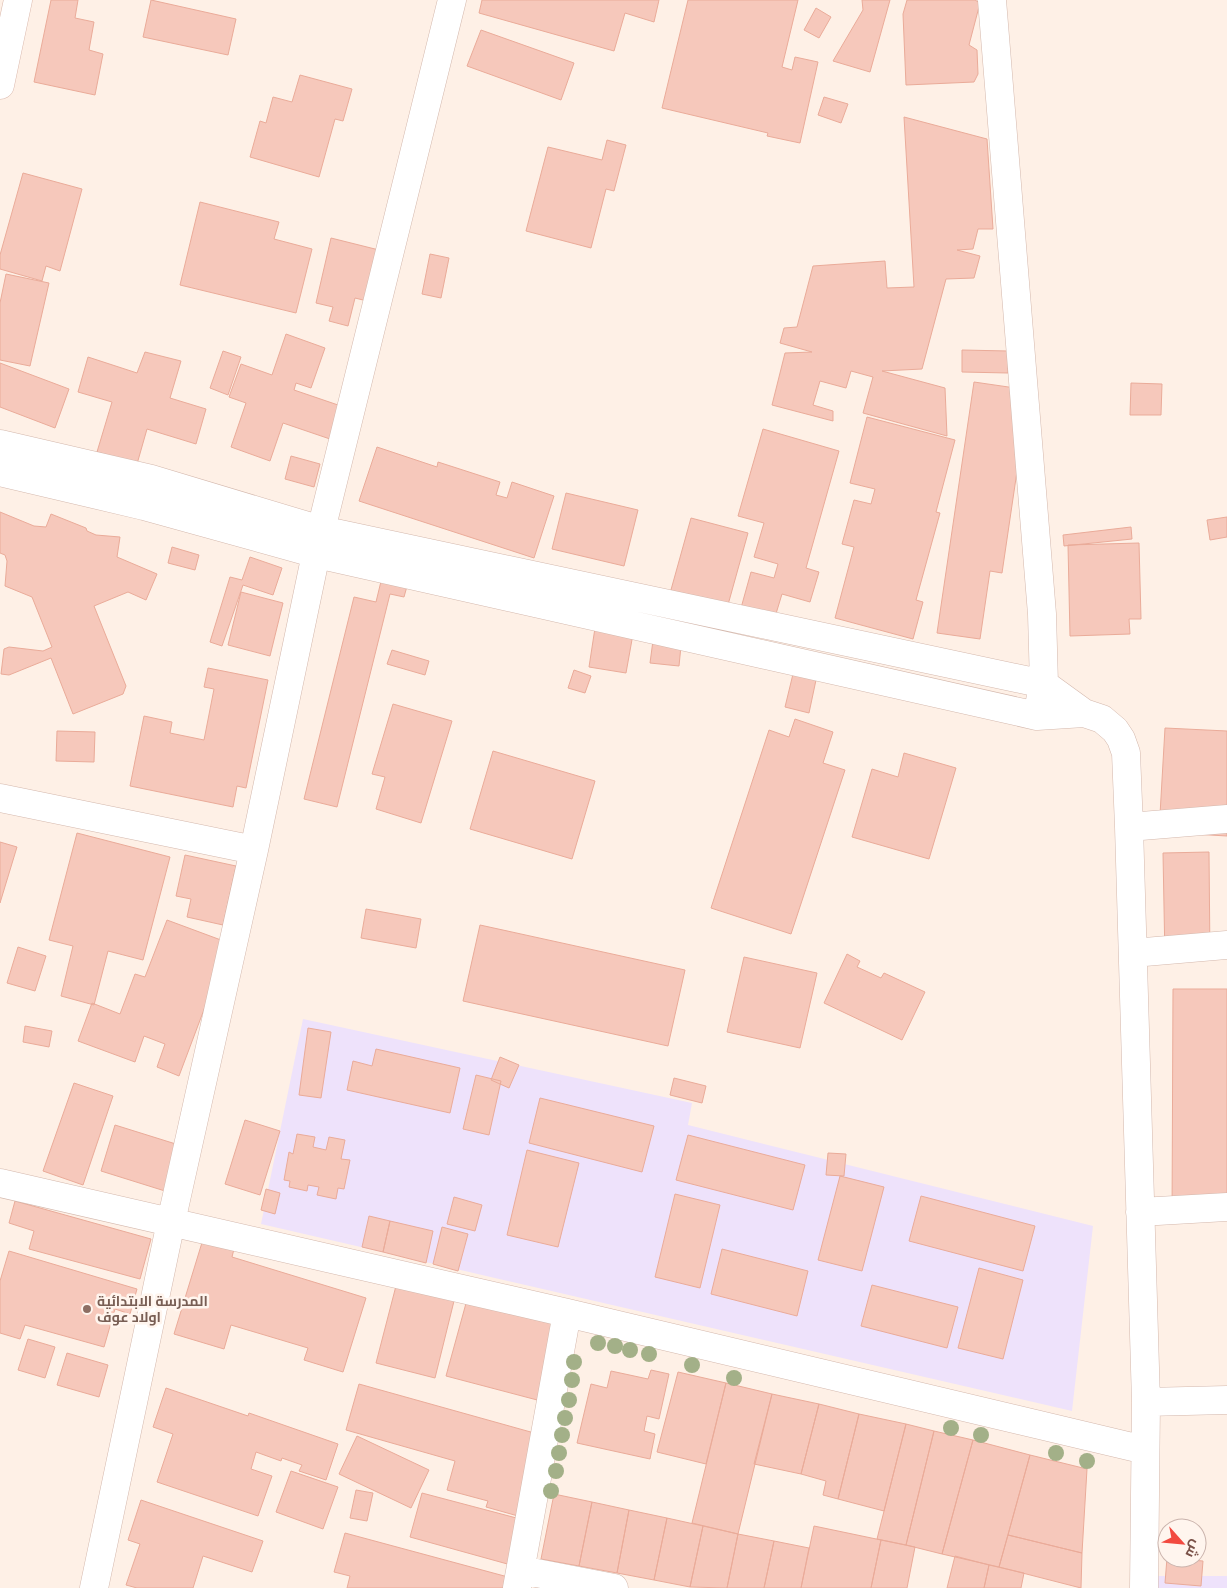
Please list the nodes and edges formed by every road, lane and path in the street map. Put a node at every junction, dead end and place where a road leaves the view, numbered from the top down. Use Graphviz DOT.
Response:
graph roads {
  1 [pos="18,0"];
  2 [pos="452,0"];
  3 [pos="992,0"];
  4 [pos="0,85"];
  5 [pos="0,444"];
  6 [pos="0,472"];
  7 [pos="319,542"];
  8 [pos="1044,684"];
  9 [pos="1084,712"];
  10 [pos="1037,716"];
  11 [pos="0,798"];
  12 [pos="1227,819"];
  13 [pos="1129,828"];
  14 [pos="254,850"];
  15 [pos="1227,945"];
  16 [pos="1133,953"];
  17 [pos="0,1183"];
  18 [pos="1227,1207"];
  19 [pos="1140,1212"];
  20 [pos="171,1222"];
  21 [pos="567,1313"];
  22 [pos="1227,1400"];
  23 [pos="1146,1402"];
  24 [pos="1145,1450"];
  25 [pos="519,1579"];
  26 [pos="94,1588"];
  27 [pos="614,1588"];
  28 [pos="1144,1588"];
  1 -- 4 [label="street"];
  2 -- 7 [label="street"];
  3 -- 8 [label="street"];
  5 -- 7 [label="street"];
  6 -- 7 [label="street"];
  7 -- 8 [label="street"];
  7 -- 10 [label="street"];
  7 -- 14 [label="street"];
  8 -- 9 [label="street"];
  8 -- 10 [label="street"];
  9 -- 10 [label="street"];
  9 -- 13 [label="street"];
  11 -- 14 [label="street"];
  12 -- 13 [label="street"];
  13 -- 16 [label="street"];
  14 -- 20 [label="street"];
  15 -- 16 [label="street"];
  16 -- 19 [label="street"];
  17 -- 20 [label="street"];
  18 -- 19 [label="street"];
  19 -- 23 [label="street"];
  20 -- 21 [label="street"];
  20 -- 26 [label="street"];
  21 -- 24 [label="street"];
  21 -- 25 [label="street"];
  22 -- 23 [label="street"];
  23 -- 24 [label="street"];
  24 -- 28 [label="street"];
  25 -- 27 [label="street"];
}
